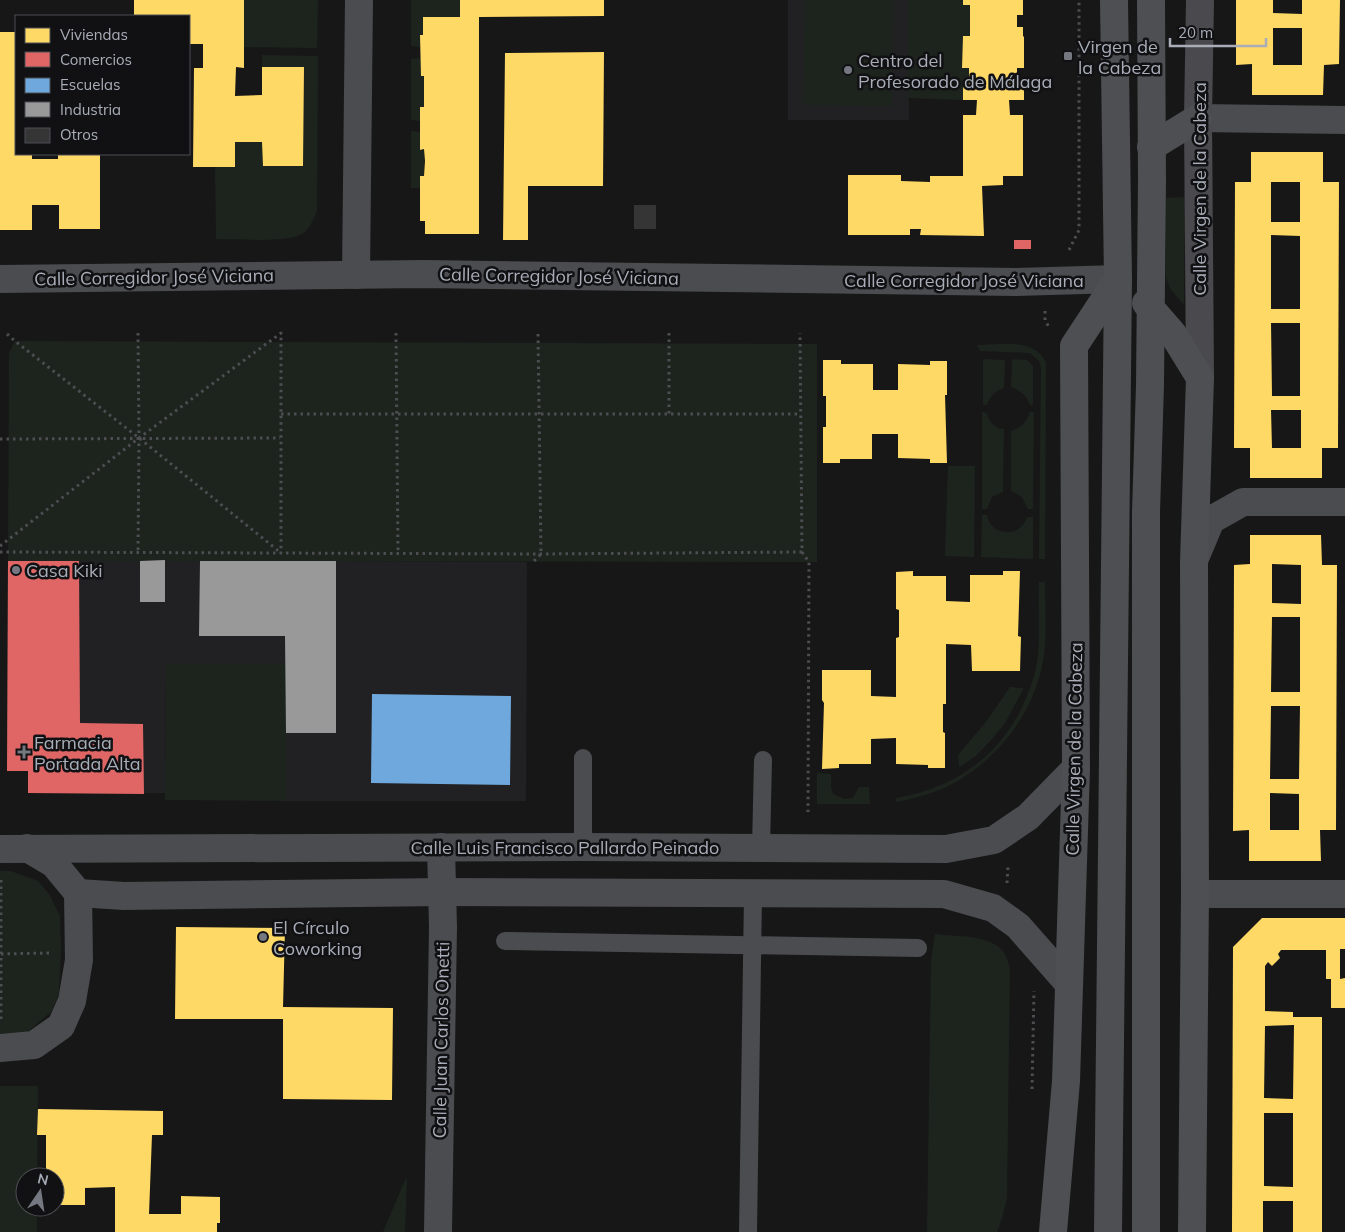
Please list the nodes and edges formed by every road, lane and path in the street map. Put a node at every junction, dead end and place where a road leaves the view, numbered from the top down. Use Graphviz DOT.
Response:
graph roads {
  1 [pos="359,0"];
  2 [pos="1114,0"];
  3 [pos="1151,0"];
  4 [pos="1200,0"];
  5 [pos="1198,118"];
  6 [pos="1345,120"];
  7 [pos="1151,147"];
  8 [pos="356,275"];
  9 [pos="0,278"];
  10 [pos="1118,279"];
  11 [pos="1151,307"];
  12 [pos="396,333"];
  13 [pos="538,333"];
  14 [pos="668,333"];
  15 [pos="800,333"];
  16 [pos="7,334"];
  17 [pos="138,334"];
  18 [pos="1200,378"];
  19 [pos="281,414"];
  20 [pos="397,414"];
  21 [pos="540,414"];
  22 [pos="669,414"];
  23 [pos="801,414"];
  24 [pos="139,438"];
  25 [pos="280,438"];
  26 [pos="0,439"];
  27 [pos="1345,502"];
  28 [pos="0,546"];
  29 [pos="0,552"];
  30 [pos="138,552"];
  31 [pos="802,552"];
  32 [pos="281,553"];
  33 [pos="398,554"];
  34 [pos="541,554"];
  35 [pos="534,562"];
  36 [pos="1194,562"];
  37 [pos="583,758"];
  38 [pos="762,760"];
  39 [pos="1076,768"];
  40 [pos="808,812"];
  41 [pos="441,847"];
  42 [pos="583,847"];
  43 [pos="761,848"];
  44 [pos="9,849"];
  45 [pos="443,892"];
  46 [pos="78,893"];
  47 [pos="753,894"];
  48 [pos="1195,894"];
  49 [pos="1345,894"];
  50 [pos="505,941"];
  51 [pos="752,946"];
  52 [pos="918,948"];
  53 [pos="79,953"];
  54 [pos="0,954"];
  55 [pos="1070,984"];
  56 [pos="0,1048"];
  57 [pos="438,1232"];
  58 [pos="748,1232"];
  59 [pos="1053,1232"];
  60 [pos="1108,1232"];
  61 [pos="1146,1232"];
  62 [pos="1192,1232"];
  1 -- 8 [label="street"];
  2 -- 10 [label="main road"];
  3 -- 7 [label="main road"];
  4 -- 5 [label="street, Calle Virgen de la Cabeza"];
  5 -- 6 [label="street"];
  5 -- 7 [label="main road"];
  5 -- 18 [label="street, Calle Virgen de la Cabeza"];
  7 -- 11 [label="main road"];
  8 -- 9 [label="street, Calle Corregidor José Viciana"];
  8 -- 10 [label="street, Calle Corregidor José Viciana"];
  10 -- 11 [label="main road"];
  10 -- 39 [label="main road, Calle Virgen de la Cabeza"];
  10 -- 60 [label="main road"];
  11 -- 18 [label="main road"];
  11 -- 61 [label="main road"];
  12 -- 20 [label="path"];
  13 -- 21 [label="path"];
  14 -- 22 [label="path"];
  15 -- 23 [label="path"];
  16 -- 24 [label="path"];
  17 -- 24 [label="path"];
  18 -- 36 [label="main road, Calle Virgen de la Cabeza"];
  19 -- 20 [label="path"];
  19 -- 24 [label="path"];
  19 -- 25 [label="path"];
  20 -- 21 [label="path"];
  20 -- 33 [label="path"];
  21 -- 22 [label="path"];
  21 -- 34 [label="path"];
  22 -- 23 [label="path"];
  23 -- 31 [label="path"];
  24 -- 25 [label="path"];
  24 -- 26 [label="path"];
  24 -- 28 [label="path"];
  24 -- 30 [label="path"];
  24 -- 32 [label="path"];
  25 -- 32 [label="path"];
  27 -- 36 [label="street"];
  29 -- 30 [label="path"];
  30 -- 32 [label="path"];
  31 -- 34 [label="path"];
  31 -- 40 [label="path"];
  32 -- 33 [label="path"];
  33 -- 34 [label="path"];
  34 -- 35 [label="path"];
  36 -- 48 [label="main road, Calle Virgen de la Cabeza"];
  37 -- 42 [label="lane"];
  38 -- 43 [label="lane"];
  39 -- 43 [label="street, Calle Luis Francisco Pallardo Peinado"];
  39 -- 55 [label="main road, Calle Virgen de la Cabeza"];
  41 -- 42 [label="street, Calle Luis Francisco Pallardo Peinado"];
  41 -- 44 [label="street, Calle Luis Francisco Pallardo Peinado"];
  41 -- 45 [label="street, Calle Juan Carlos Onetti"];
  42 -- 43 [label="street, Calle Luis Francisco Pallardo Peinado"];
  44 -- 46 [label="street"];
  44 -- 54 [label="path"];
  45 -- 46 [label="street"];
  45 -- 47 [label="street"];
  45 -- 57 [label="street, Calle Juan Carlos Onetti"];
  46 -- 53 [label="street"];
  47 -- 51 [label="lane"];
  47 -- 55 [label="street"];
  48 -- 49 [label="street"];
  48 -- 62 [label="main road, Calle Virgen de la Cabeza"];
  50 -- 51 [label="lane"];
  51 -- 52 [label="lane"];
  51 -- 58 [label="lane"];
  53 -- 54 [label="path"];
  53 -- 56 [label="street"];
  54 -- 56 [label="path"];
  55 -- 59 [label="main road, Calle Virgen de la Cabeza"];
}
